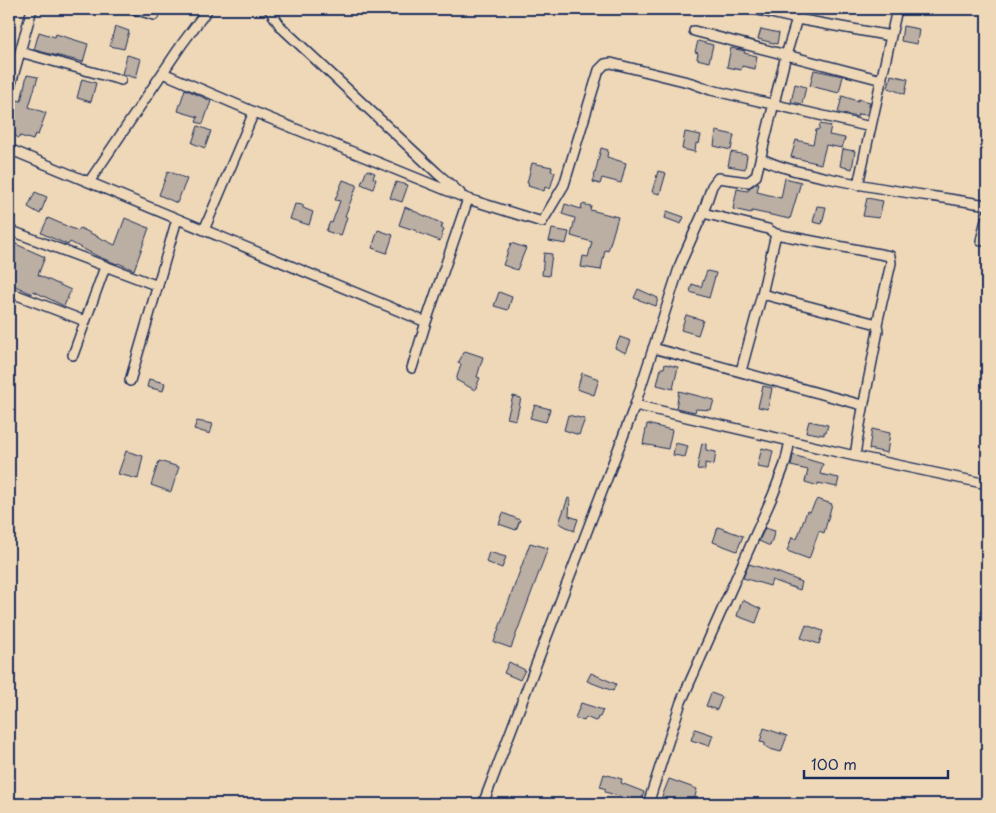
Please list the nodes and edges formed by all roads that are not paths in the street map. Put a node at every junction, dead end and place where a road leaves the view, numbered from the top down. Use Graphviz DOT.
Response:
graph roads {
  1 [pos="32,9"];
  2 [pos="134,9"];
  3 [pos="208,9"];
  4 [pos="269,9"];
  5 [pos="754,9"];
  6 [pos="800,9"];
  7 [pos="898,9"];
  8 [pos="154,15"];
  9 [pos="797,19"];
  10 [pos="694,31"];
  11 [pos="891,36"];
  12 [pos="20,52"];
  13 [pos="786,55"];
  14 [pos="163,73"];
  15 [pos="121,80"];
  16 [pos="882,80"];
  17 [pos="9,91"];
  18 [pos="773,105"];
  19 [pos="254,112"];
  20 [pos="871,127"];
  21 [pos="9,149"];
  22 [pos="762,159"];
  23 [pos="89,182"];
  24 [pos="858,185"];
  25 [pos="468,199"];
  26 [pos="987,205"];
  27 [pos="702,213"];
  28 [pos="987,215"];
  29 [pos="177,219"];
  30 [pos="9,230"];
  31 [pos="204,230"];
  32 [pos="776,234"];
  33 [pos="981,241"];
  34 [pos="105,266"];
  35 [pos="158,286"];
  36 [pos="9,292"];
  37 [pos="762,294"];
  38 [pos="85,321"];
  39 [pos="426,322"];
  40 [pos="877,324"];
  41 [pos="653,348"];
  42 [pos="73,355"];
  43 [pos="412,368"];
  44 [pos="741,371"];
  45 [pos="130,381"];
  46 [pos="635,405"];
  47 [pos="862,405"];
  48 [pos="790,441"];
  49 [pos="855,456"];
  50 [pos="987,484"];
  51 [pos="484,804"];
  52 [pos="648,804"];
  1 -- 12 [label="street"];
  2 -- 8 [label="street"];
  3 -- 14 [label="street"];
  4 -- 25 [label="street"];
  5 -- 9 [label="street"];
  6 -- 9 [label="street"];
  7 -- 11 [label="street"];
  9 -- 11 [label="street"];
  9 -- 13 [label="street"];
  10 -- 13 [label="street"];
  11 -- 16 [label="street"];
  12 -- 15 [label="street"];
  12 -- 17 [label="street"];
  13 -- 16 [label="street"];
  13 -- 18 [label="street"];
  14 -- 19 [label="street"];
  14 -- 23 [label="street"];
  16 -- 20 [label="street"];
  18 -- 20 [label="street"];
  18 -- 22 [label="street"];
  18 -- 25 [label="street"];
  19 -- 25 [label="street"];
  19 -- 31 [label="street"];
  20 -- 24 [label="street"];
  21 -- 23 [label="street"];
  22 -- 24 [label="street"];
  22 -- 27 [label="street"];
  23 -- 29 [label="street"];
  24 -- 26 [label="street"];
  25 -- 39 [label="street"];
  27 -- 32 [label="street"];
  27 -- 41 [label="street"];
  28 -- 33 [label="street"];
  29 -- 31 [label="street"];
  29 -- 35 [label="street"];
  30 -- 34 [label="street"];
  31 -- 39 [label="street"];
  32 -- 37 [label="street"];
  32 -- 40 [label="street"];
  34 -- 35 [label="street"];
  34 -- 38 [label="street"];
  35 -- 45 [label="street"];
  36 -- 38 [label="street"];
  37 -- 40 [label="street"];
  37 -- 44 [label="street"];
  38 -- 42 [label="street"];
  39 -- 43 [label="street"];
  40 -- 47 [label="street"];
  41 -- 44 [label="street"];
  41 -- 46 [label="street"];
  44 -- 47 [label="street"];
  46 -- 48 [label="street"];
  46 -- 51 [label="street"];
  47 -- 49 [label="street"];
  48 -- 49 [label="street"];
  48 -- 52 [label="street"];
  49 -- 50 [label="street"];
}
